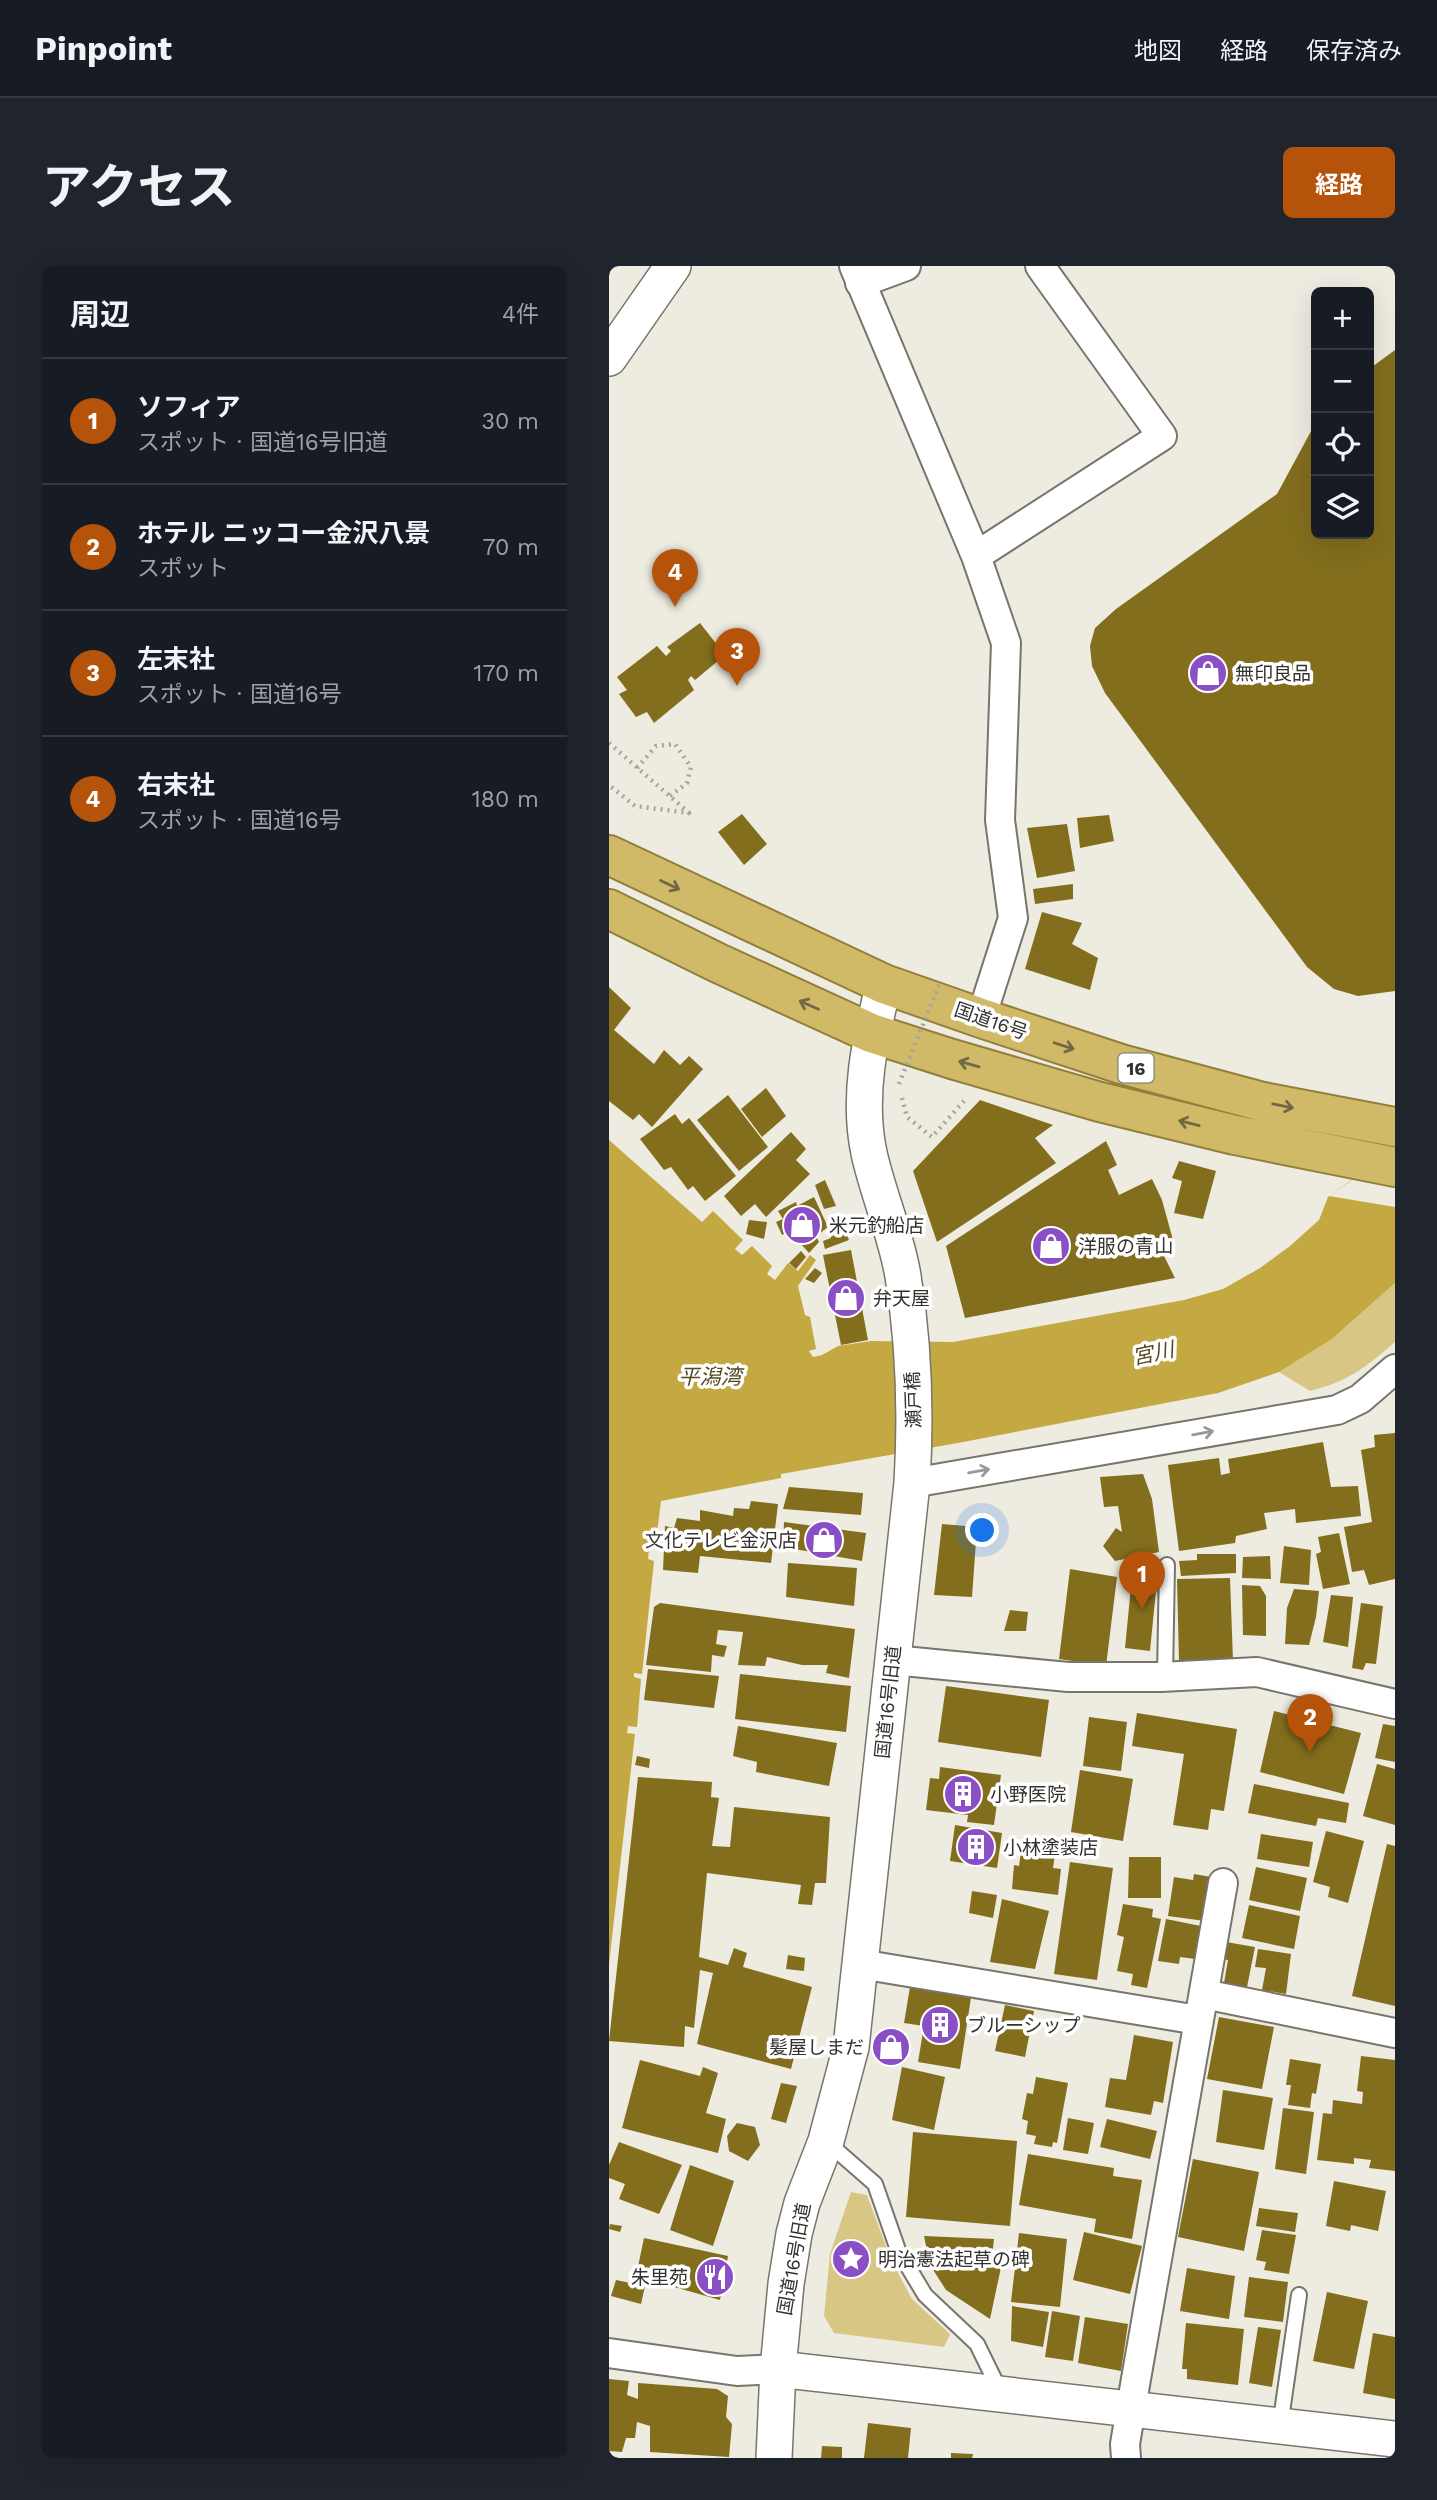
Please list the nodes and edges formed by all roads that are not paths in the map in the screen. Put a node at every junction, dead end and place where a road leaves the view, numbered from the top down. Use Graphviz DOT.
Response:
graph roads {
  1 [pos="673,266"];
  2 [pos="906,266"];
  3 [pos="1040,266"];
  4 [pos="857,275"];
  5 [pos="609,358"];
  6 [pos="976,556"];
  7 [pos="609,855"];
  8 [pos="609,909"];
  9 [pos="884,984"];
  10 [pos="981,1018"];
  11 [pos="871,1033"];
  12 [pos="1395,1127"];
  13 [pos="1385,1166"];
  14 [pos="1395,1369"];
  15 [pos="913,1468"];
  16 [pos="1167,1565"];
  17 [pos="893,1660"];
  18 [pos="1165,1676"];
  19 [pos="1395,1704"];
  20 [pos="1223,1883"];
  21 [pos="860,1964"];
  22 [pos="1201,2007"];
  23 [pos="1395,2033"];
  24 [pos="827,2141"];
  25 [pos="1299,2295"];
  26 [pos="609,2353"];
  27 [pos="778,2369"];
  28 [pos="1002,2394"];
  29 [pos="1132,2409"];
  30 [pos="1280,2426"];
  31 [pos="1395,2439"];
  32 [pos="774,2458"];
  33 [pos="1126,2458"];
  1 -- 5 [label="street"];
  2 -- 4 [label="street"];
  3 -- 6 [label="street"];
  4 -- 6 [label="street"];
  6 -- 10 [label="street"];
  7 -- 9 [label="highway, 国道16号 / 16, one-way"];
  11 -- 8 [label="highway, 16, one-way"];
  9 -- 10 [label="highway, 国道16号 / 16"];
  9 -- 11 [label="street"];
  10 -- 12 [label="highway, 国道16号 / 16, one-way"];
  13 -- 11 [label="highway, 16, one-way"];
  11 -- 15 [label="street, 瀬戸橋"];
  15 -- 14 [label="street, one-way"];
  15 -- 17 [label="street, 国道16号旧道"];
  16 -- 18 [label="lane"];
  17 -- 18 [label="street"];
  17 -- 21 [label="street, 国道16号旧道"];
  18 -- 19 [label="street"];
  20 -- 22 [label="street"];
  21 -- 22 [label="street"];
  21 -- 24 [label="street, 国道16号旧道"];
  22 -- 23 [label="street"];
  22 -- 29 [label="street"];
  24 -- 27 [label="street, 国道16号旧道"];
  24 -- 28 [label="lane"];
  25 -- 30 [label="lane"];
  26 -- 27 [label="street"];
  27 -- 28 [label="street"];
  27 -- 32 [label="street, 国道16号旧道"];
  28 -- 29 [label="street"];
  29 -- 30 [label="street"];
  29 -- 33 [label="street"];
  30 -- 31 [label="street"];
}
